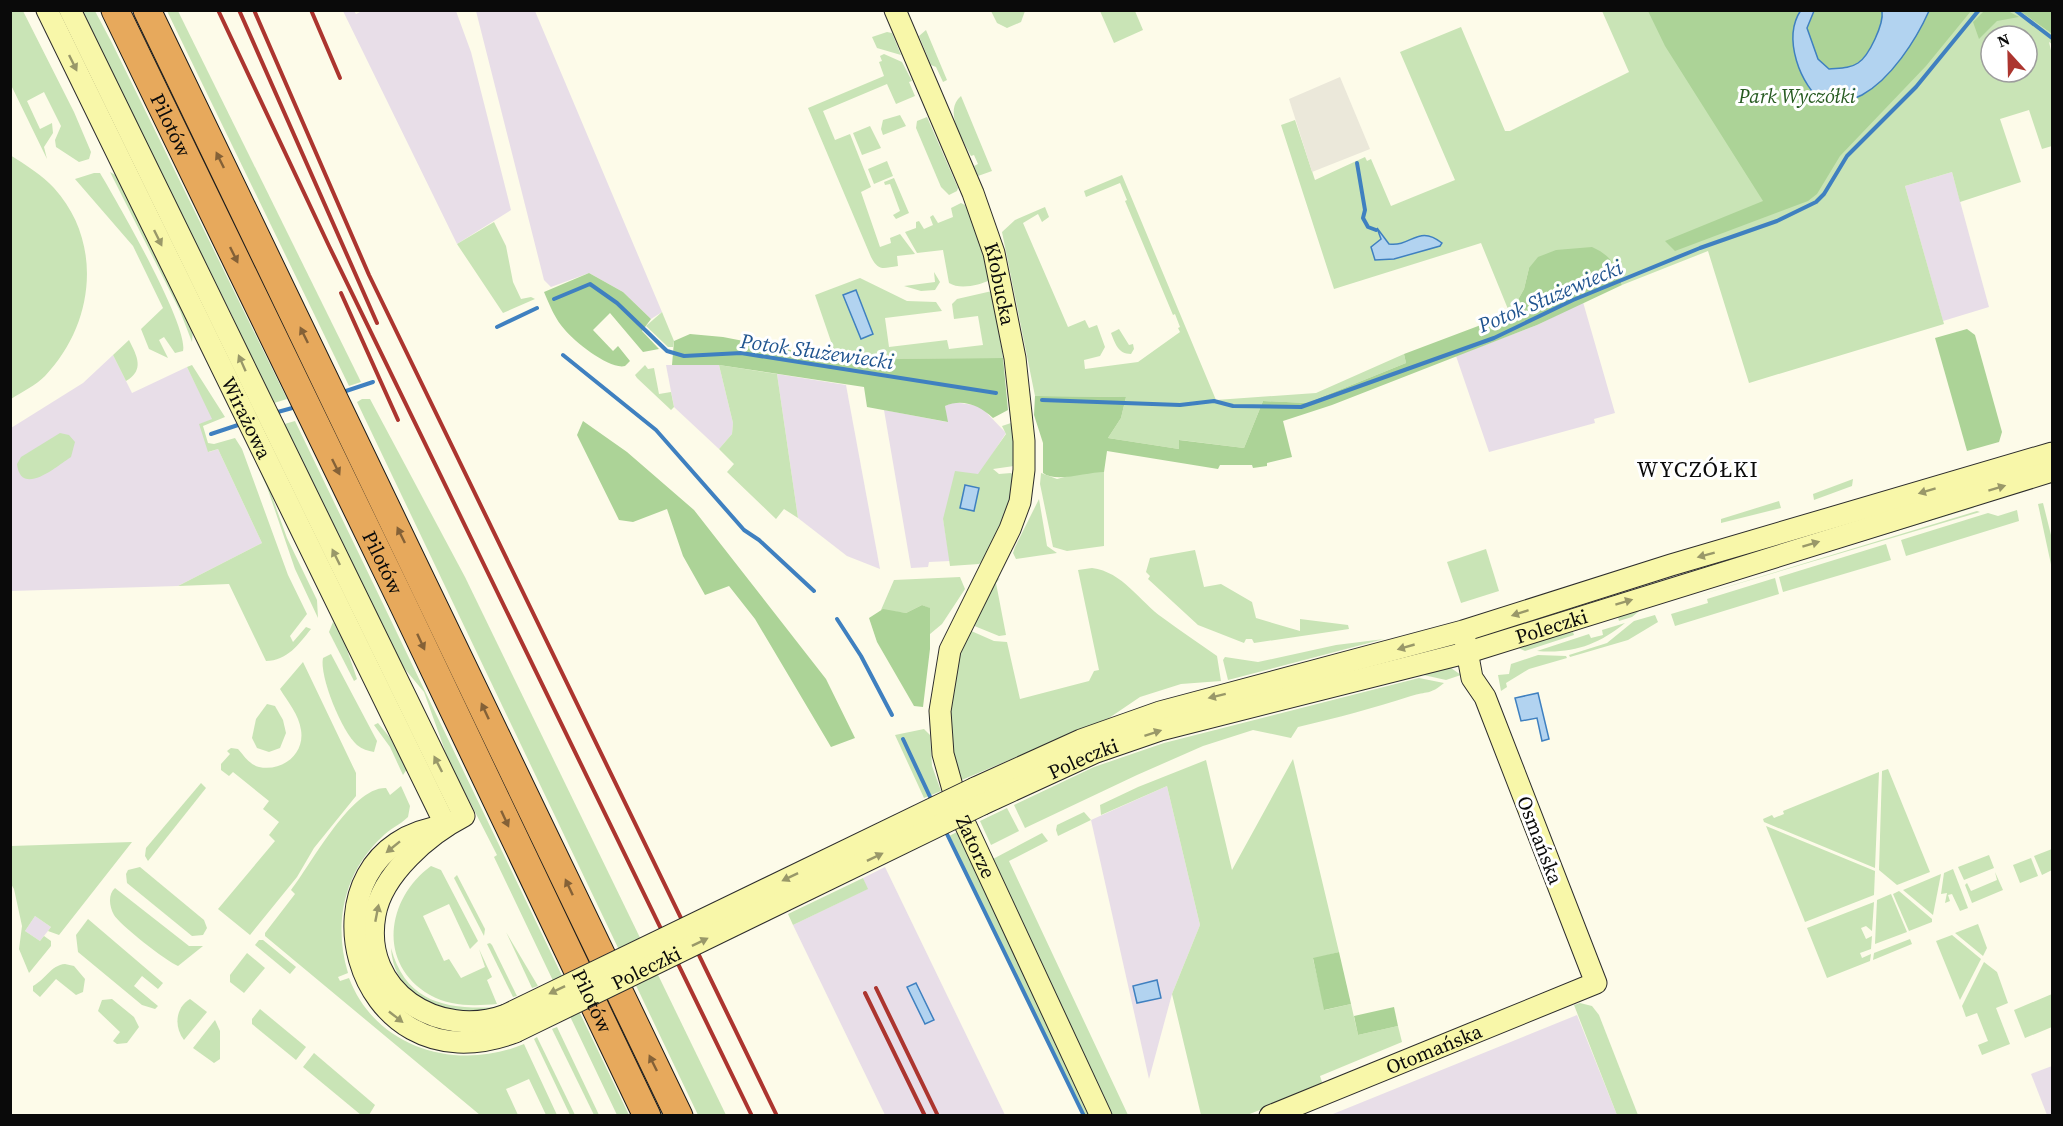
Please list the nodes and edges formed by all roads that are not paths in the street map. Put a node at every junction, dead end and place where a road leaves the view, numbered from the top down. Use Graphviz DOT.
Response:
graph roads {
  1 [pos="47,10"];
  2 [pos="70,10"];
  3 [pos="115,10"];
  4 [pos="147,10"];
  5 [pos="895,10"];
  6 [pos="253,409"];
  7 [pos="2052,453"];
  8 [pos="2052,471"];
  9 [pos="990,569"];
  10 [pos="1462,631"];
  11 [pos="1469,652"];
  12 [pos="979,796"];
  13 [pos="455,821"];
  14 [pos="1596,983"];
  15 [pos="646,1116"];
  16 [pos="679,1116"];
  17 [pos="1101,1116"];
  18 [pos="1270,1116"];
  1 -- 6 [label="main road, Wirażowa, one-way"];
  6 -- 2 [label="main road, Wirażowa, one-way"];
  3 -- 15 [label="highway, Pilotów, one-way"];
  16 -- 4 [label="highway, Pilotów, one-way"];
  5 -- 9 [label="main road, Kłobucka"];
  6 -- 13 [label="main road, Wirażowa"];
  7 -- 10 [label="main road, Poleczki, one-way"];
  11 -- 8 [label="main road, Poleczki, one-way"];
  9 -- 17 [label="main road, Zatorze"];
  10 -- 11 [label="main road, Osmańska"];
  10 -- 12 [label="main road, Poleczki, one-way"];
  12 -- 11 [label="main road, Poleczki, one-way"];
  11 -- 14 [label="main road, Osmańska"];
  12 -- 13 [label="main road, Poleczki, bridge"];
  14 -- 18 [label="main road, Otomańska"];
}
